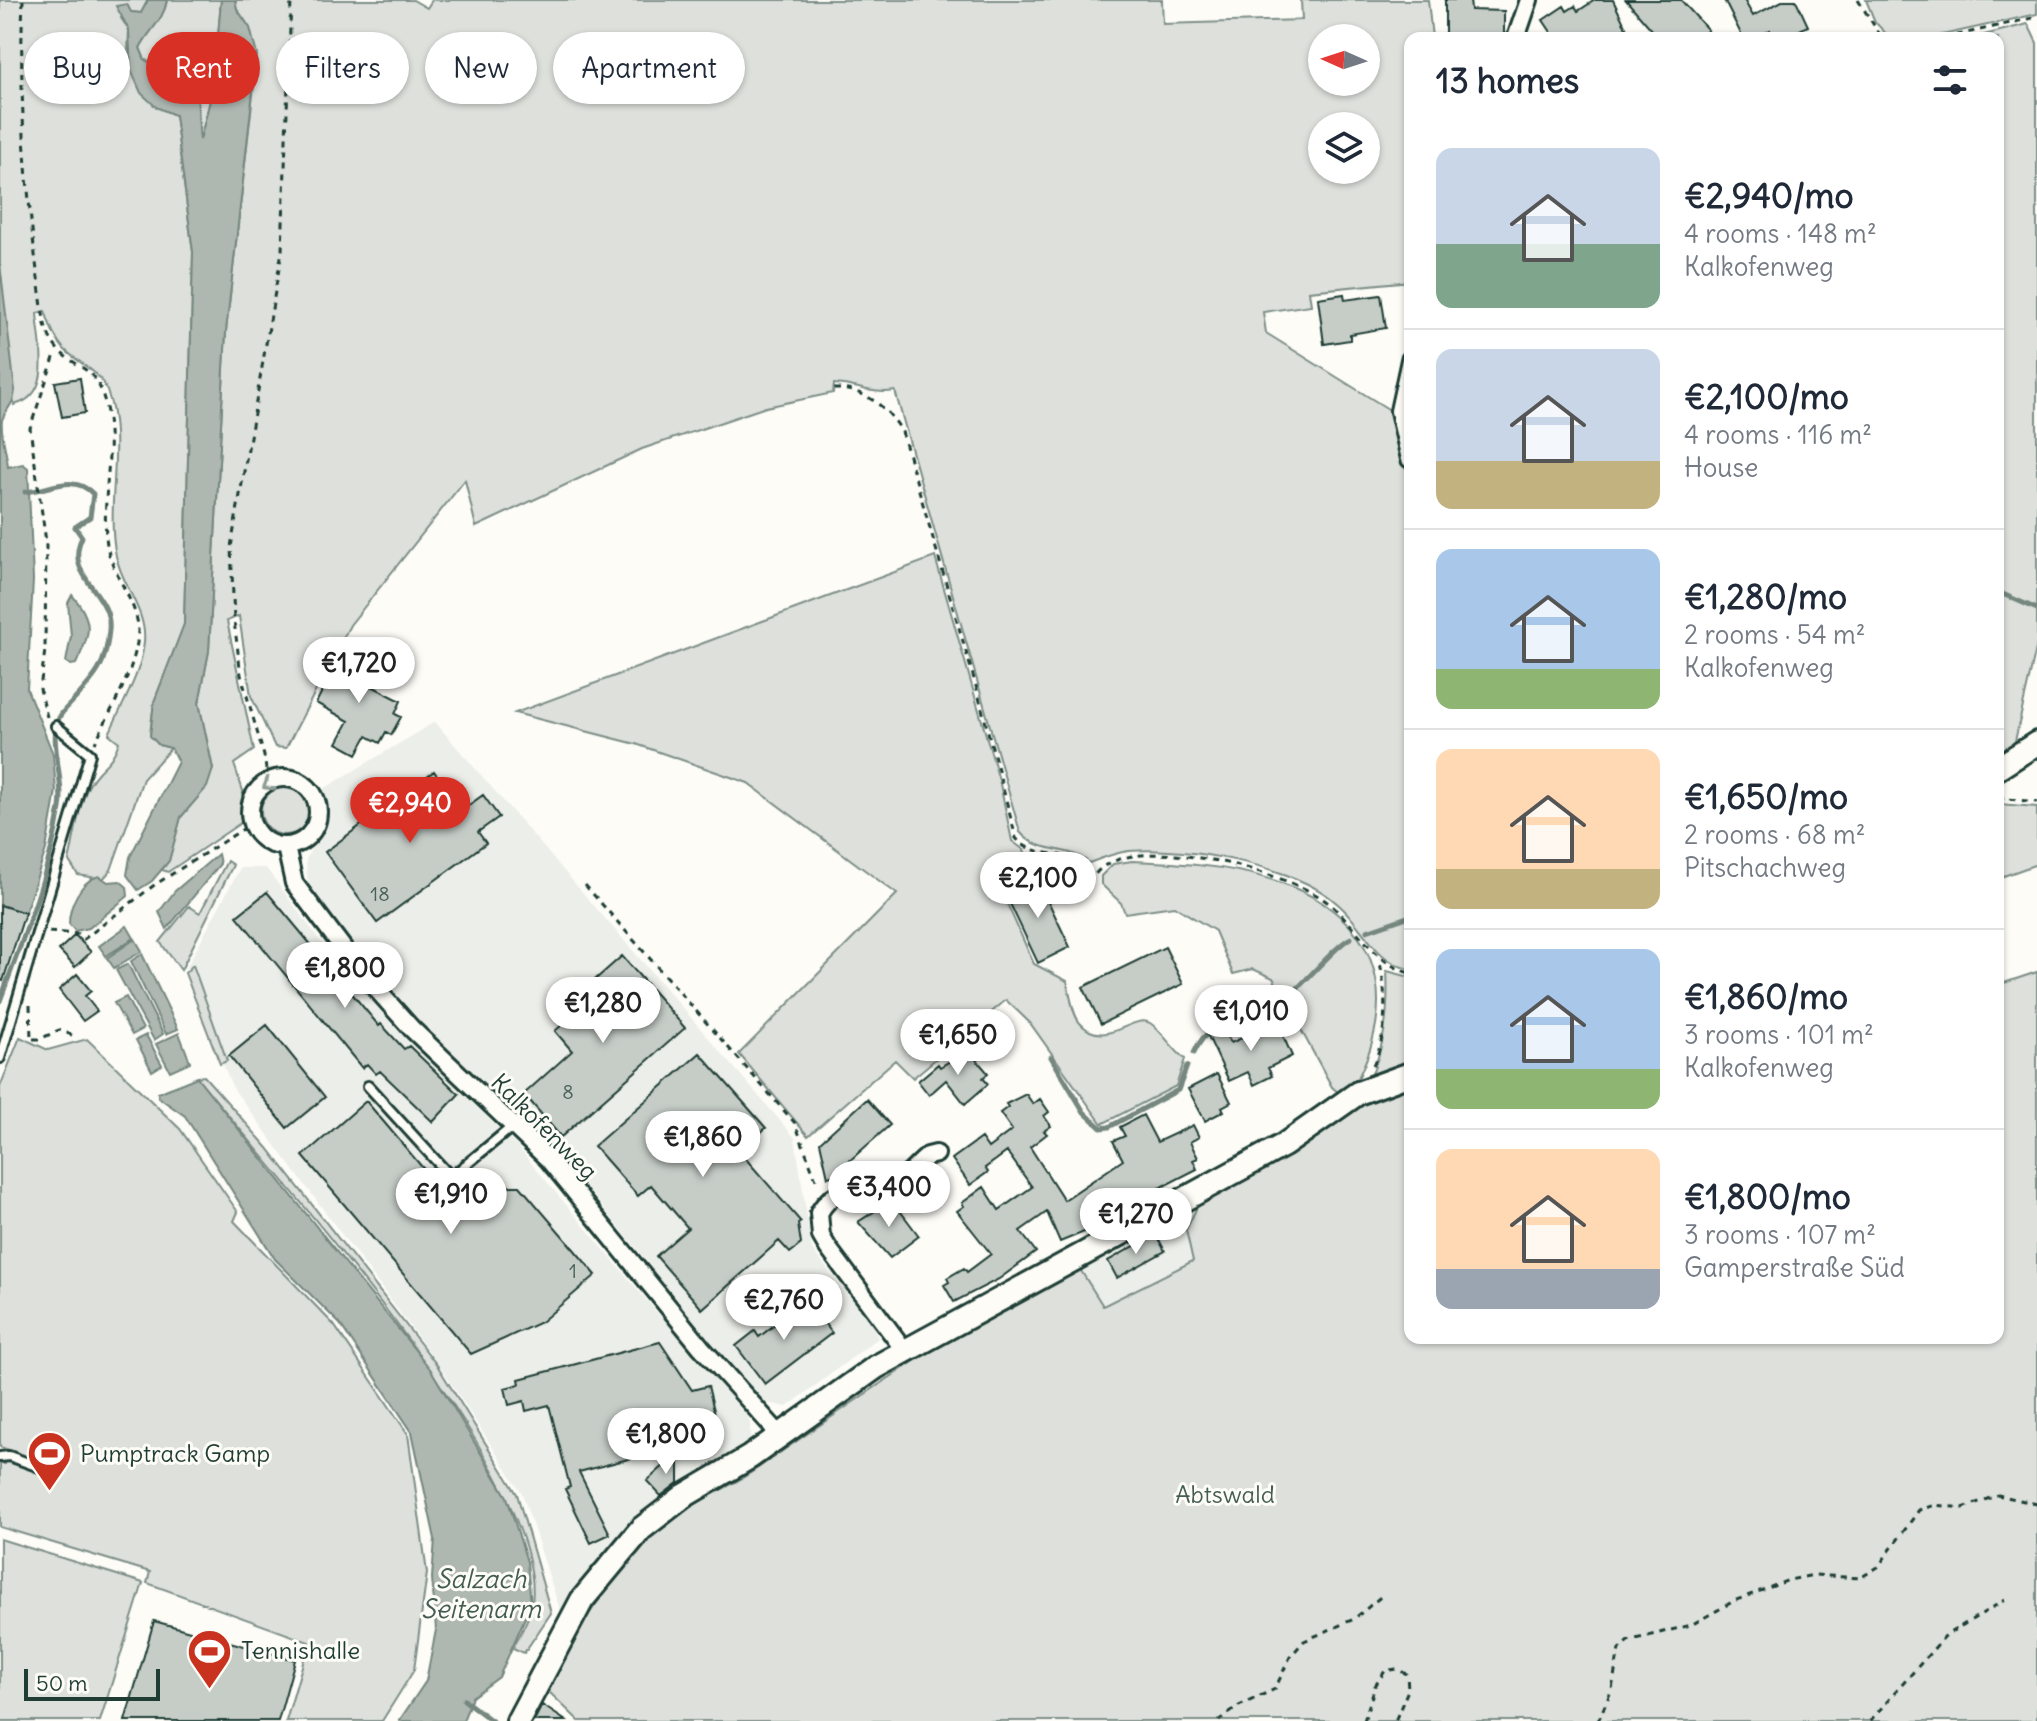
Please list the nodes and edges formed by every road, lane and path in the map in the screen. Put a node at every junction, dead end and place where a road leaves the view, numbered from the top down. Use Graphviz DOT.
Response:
graph roads {
  1 [pos="23,0"];
  2 [pos="291,0"];
  3 [pos="1529,0"];
  4 [pos="1858,0"];
  5 [pos="2037,17"];
  6 [pos="1518,32"];
  7 [pos="1878,32"];
  8 [pos="1971,32"];
  9 [pos="56,352"];
  10 [pos="1404,388"];
  11 [pos="834,389"];
  12 [pos="1404,433"];
  13 [pos="56,726"];
  14 [pos="2037,743"];
  15 [pos="90,754"];
  16 [pos="2004,764"];
  17 [pos="268,782"];
  18 [pos="2004,799"];
  19 [pos="2037,802"];
  20 [pos="251,824"];
  21 [pos="286,847"];
  22 [pos="585,885"];
  23 [pos="38,932"];
  24 [pos="1379,959"];
  25 [pos="1404,970"];
  26 [pos="18,994"];
  27 [pos="77,1037"];
  28 [pos="0,1058"];
  29 [pos="1404,1076"];
  30 [pos="368,1086"];
  31 [pos="1358,1093"];
  32 [pos="513,1126"];
  33 [pos="936,1154"];
  34 [pos="824,1204"];
  35 [pos="905,1351"];
  36 [pos="780,1435"];
  37 [pos="0,1457"];
  38 [pos="53,1472"];
  39 [pos="2037,1504"];
  40 [pos="1384,1594"];
  41 [pos="2005,1600"];
  42 [pos="518,1721"];
  43 [pos="1219,1721"];
  44 [pos="1364,1721"];
  45 [pos="1395,1721"];
  46 [pos="1598,1721"];
  47 [pos="1870,1721"];
  1 -- 9 [label="path"];
  2 -- 17 [label="path"];
  3 -- 6 [label="street"];
  4 -- 7 [label="path"];
  5 -- 8 [label="path"];
  9 -- 13 [label="path"];
  9 -- 15 [label="path"];
  10 -- 12 [label="street"];
  11 -- 24 [label="path"];
  13 -- 15 [label="lane"];
  14 -- 16 [label="street"];
  15 -- 23 [label="lane"];
  17 -- 20 [label="street, one-way"];
  17 -- 21 [label="street"];
  18 -- 19 [label="path"];
  20 -- 21 [label="street"];
  20 -- 23 [label="path"];
  21 -- 32 [label="street, Kalkofenweg"];
  22 -- 34 [label="path"];
  23 -- 26 [label="lane"];
  24 -- 25 [label="path"];
  24 -- 31 [label="path"];
  26 -- 27 [label="path"];
  26 -- 28 [label="lane"];
  29 -- 31 [label="street"];
  30 -- 32 [label="lane"];
  31 -- 35 [label="street"];
  32 -- 36 [label="street, Kalkofenweg"];
  33 -- 34 [label="street"];
  34 -- 35 [label="street"];
  35 -- 36 [label="street"];
  36 -- 42 [label="street"];
  37 -- 38 [label="lane"];
  39 -- 46 [label="path"];
  40 -- 43 [label="path"];
  41 -- 47 [label="path"];
  44 -- 45 [label="path"];
}
